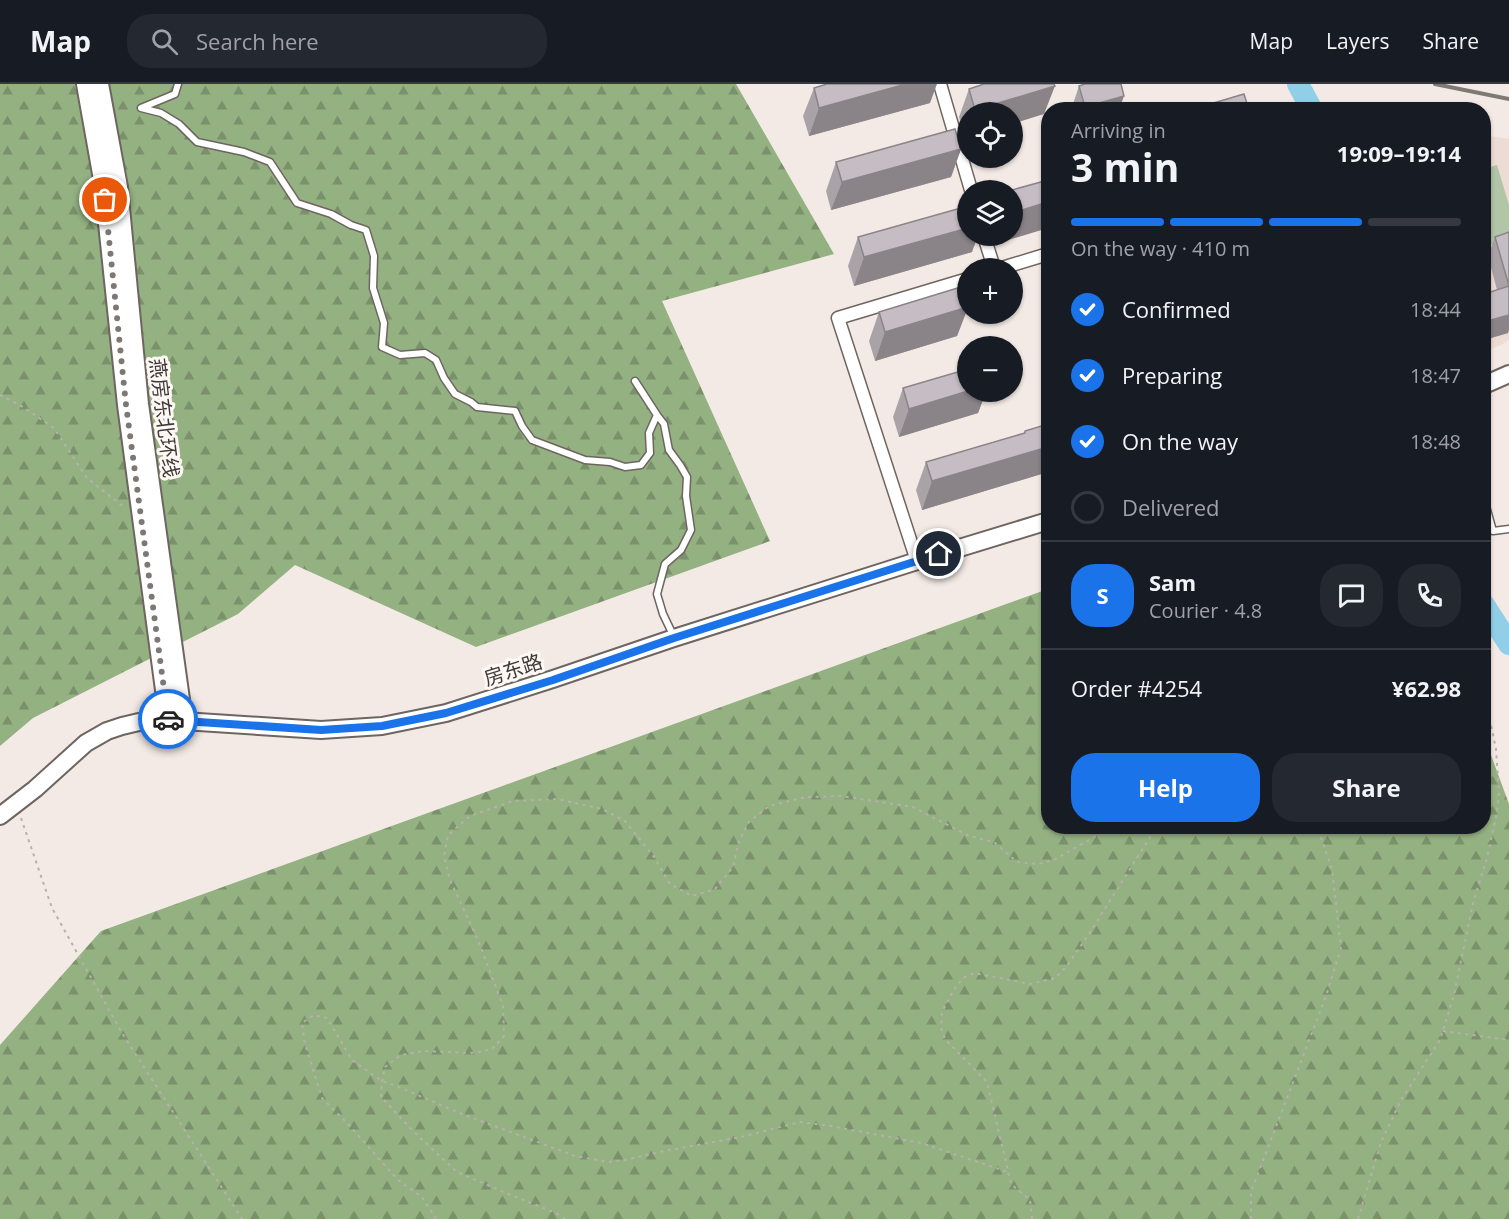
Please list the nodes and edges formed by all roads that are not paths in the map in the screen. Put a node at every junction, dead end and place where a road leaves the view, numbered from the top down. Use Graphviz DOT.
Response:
graph roads {
  1 [pos="85,84"];
  2 [pos="100,84"];
  3 [pos="178,84"];
  4 [pos="940,84"];
  5 [pos="968,180"];
  6 [pos="1041,256"];
  7 [pos="1023,262"];
  8 [pos="957,282"];
  9 [pos="1509,374"];
  10 [pos="635,381"];
  11 [pos="1491,382"];
  12 [pos="657,415"];
  13 [pos="1041,523"];
  14 [pos="1491,524"];
  15 [pos="1509,529"];
  16 [pos="917,561"];
  17 [pos="674,638"];
  18 [pos="176,720"];
  19 [pos="0,816"];
  1 -- 18 [label="main road, 燕房东北环线"];
  2 -- 18 [label="main road, 燕房东北环线"];
  3 -- 12 [label="lane"];
  4 -- 5 [label="street"];
  6 -- 7 [label="street"];
  8 -- 16 [label="street"];
  9 -- 11 [label="main road"];
  10 -- 12 [label="lane"];
  12 -- 17 [label="lane"];
  13 -- 16 [label="main road, 房东路"];
  14 -- 15 [label="lane"];
  16 -- 17 [label="main road, 房东路"];
  17 -- 18 [label="main road, 房东路"];
  18 -- 19 [label="main road, 房东路"];
}
